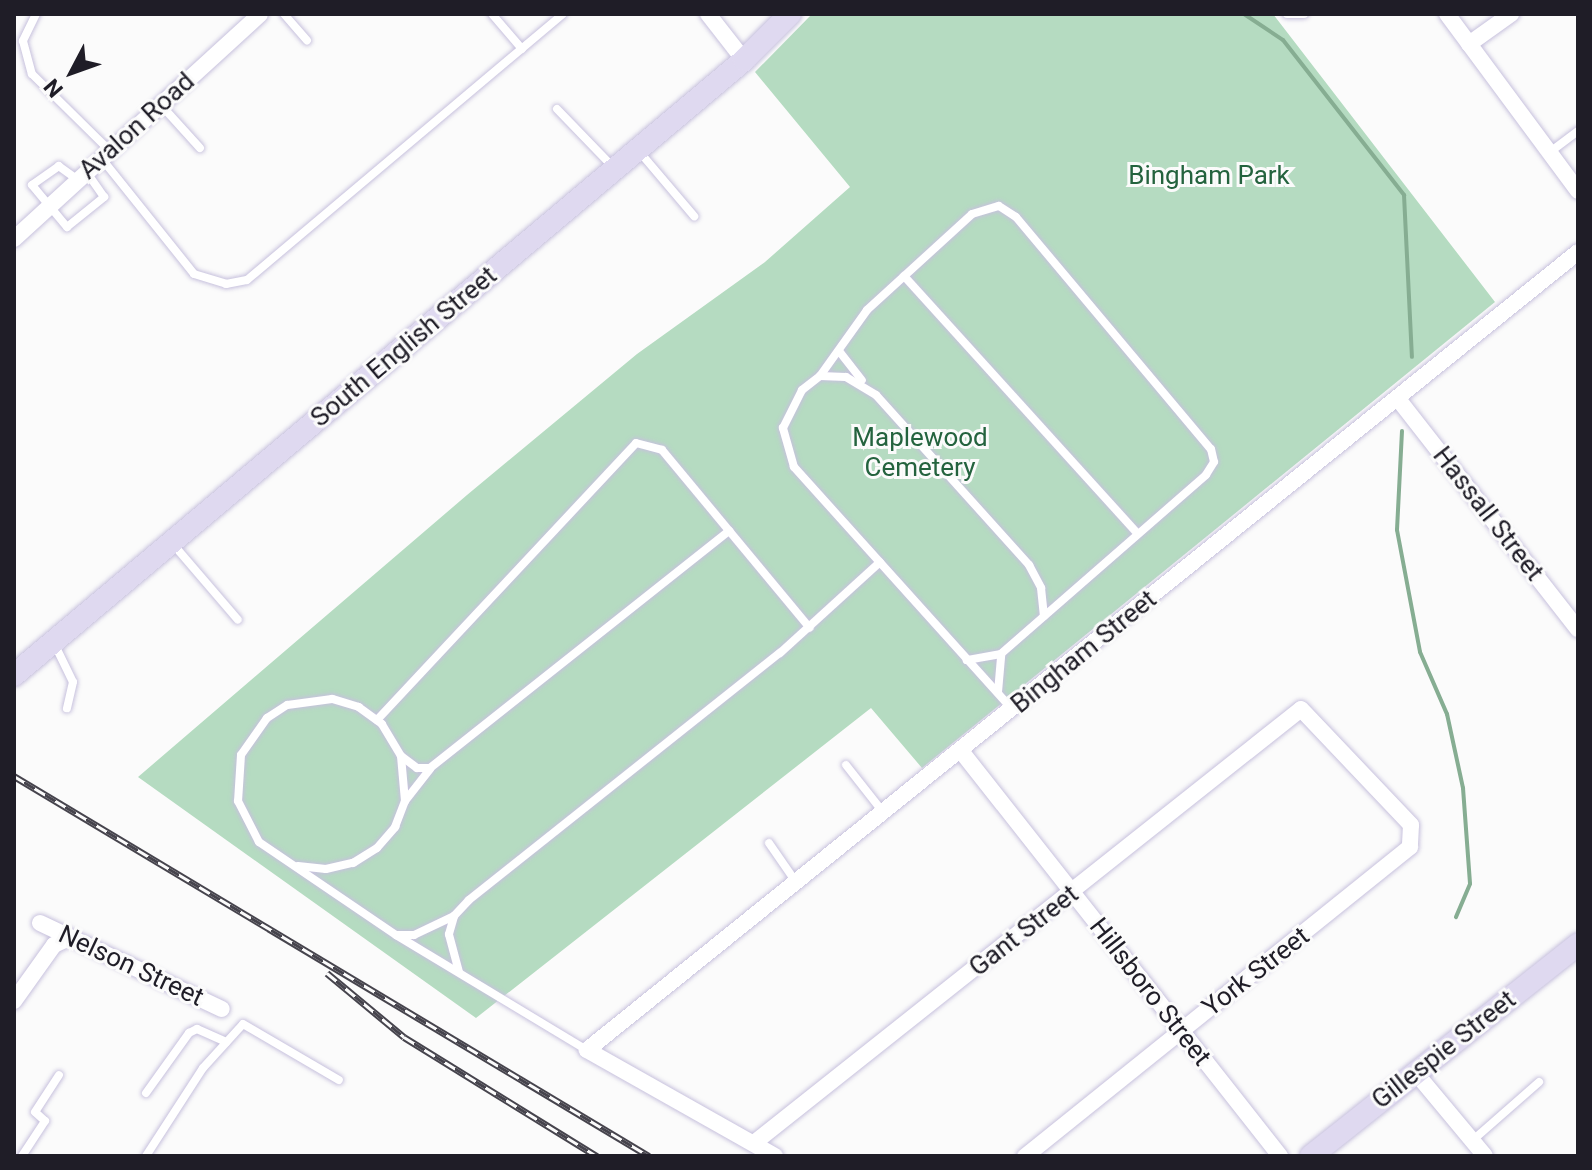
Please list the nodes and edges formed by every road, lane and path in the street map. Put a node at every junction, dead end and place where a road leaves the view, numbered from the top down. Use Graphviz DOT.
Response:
graph roads {
  1 [pos="36,14"];
  2 [pos="260,14"];
  3 [pos="284,14"];
  4 [pos="492,14"];
  5 [pos="563,14"];
  6 [pos="708,14"];
  7 [pos="790,14"];
  8 [pos="1287,14"];
  9 [pos="1304,14"];
  10 [pos="1447,14"];
  11 [pos="1511,14"];
  12 [pos="307,40"];
  13 [pos="1469,44"];
  14 [pos="522,49"];
  15 [pos="744,60"];
  16 [pos="161,105"];
  17 [pos="557,109"];
  18 [pos="1578,131"];
  19 [pos="200,148"];
  20 [pos="637,149"];
  21 [pos="1549,152"];
  22 [pos="106,155"];
  23 [pos="615,169"];
  24 [pos="82,177"];
  25 [pos="1578,191"];
  26 [pos="49,207"];
  27 [pos="694,216"];
  28 [pos="14,239"];
  29 [pos="1578,252"];
  30 [pos="904,276"];
  31 [pos="839,351"];
  32 [pos="820,376"];
  33 [pos="865,384"];
  34 [pos="1398,399"];
  35 [pos="729,531"];
  36 [pos="1138,534"];
  37 [pos="171,543"];
  38 [pos="880,562"];
  39 [pos="1044,616"];
  40 [pos="238,620"];
  41 [pos="810,628"];
  42 [pos="1578,629"];
  43 [pos="54,642"];
  44 [pos="1001,654"];
  45 [pos="967,660"];
  46 [pos="14,675"];
  47 [pos="998,693"];
  48 [pos="67,708"];
  49 [pos="1012,710"];
  50 [pos="1290,715"];
  51 [pos="377,720"];
  52 [pos="961,751"];
  53 [pos="401,756"];
  54 [pos="846,765"];
  55 [pos="430,768"];
  56 [pos="405,801"];
  57 [pos="884,813"];
  58 [pos="769,843"];
  59 [pos="298,866"];
  60 [pos="797,882"];
  61 [pos="1072,893"];
  62 [pos="454,916"];
  63 [pos="40,923"];
  64 [pos="396,935"];
  65 [pos="69,938"];
  66 [pos="1578,944"];
  67 [pos="462,976"];
  68 [pos="14,1001"];
  69 [pos="222,1009"];
  70 [pos="1180,1031"];
  71 [pos="226,1042"];
  72 [pos="587,1050"];
  73 [pos="1415,1072"];
  74 [pos="59,1075"];
  75 [pos="339,1080"];
  76 [pos="1539,1082"];
  77 [pos="146,1093"];
  78 [pos="1473,1140"];
  79 [pos="754,1143"];
  80 [pos="22,1156"];
  81 [pos="146,1156"];
  82 [pos="775,1156"];
  83 [pos="1025,1156"];
  84 [pos="1280,1156"];
  85 [pos="1311,1156"];
  86 [pos="1485,1156"];
  1 -- 22 [label="lane"];
  2 -- 16 [label="street, Avalon Road"];
  3 -- 12 [label="lane"];
  4 -- 14 [label="lane"];
  5 -- 14 [label="lane"];
  6 -- 15 [label="street"];
  7 -- 15 [label="street, South English Street"];
  8 -- 9 [label="lane"];
  10 -- 13 [label="street"];
  11 -- 13 [label="street"];
  13 -- 21 [label="street"];
  14 -- 22 [label="lane"];
  15 -- 20 [label="street, South English Street"];
  16 -- 19 [label="lane"];
  16 -- 22 [label="street, Avalon Road"];
  17 -- 23 [label="lane"];
  18 -- 21 [label="lane"];
  20 -- 23 [label="street, South English Street"];
  20 -- 27 [label="lane"];
  21 -- 25 [label="street"];
  22 -- 24 [label="street, Avalon Road"];
  23 -- 37 [label="street, South English Street"];
  24 -- 26 [label="street, Avalon Road"];
  24 -- 26 [label="lane"];
  24 -- 26 [label="lane"];
  26 -- 28 [label="street, Avalon Road"];
  29 -- 34 [label="street, Bingham Street"];
  30 -- 31 [label="lane"];
  30 -- 36 [label="lane"];
  30 -- 36 [label="lane"];
  31 -- 32 [label="lane"];
  31 -- 33 [label="lane"];
  32 -- 33 [label="lane"];
  32 -- 38 [label="lane"];
  33 -- 39 [label="lane"];
  34 -- 42 [label="street, Hassall Street"];
  34 -- 49 [label="street, Bingham Street"];
  35 -- 41 [label="lane"];
  35 -- 51 [label="lane"];
  35 -- 55 [label="lane"];
  36 -- 39 [label="lane"];
  37 -- 40 [label="lane"];
  37 -- 43 [label="street, South English Street"];
  38 -- 41 [label="lane"];
  38 -- 45 [label="lane"];
  39 -- 44 [label="lane"];
  41 -- 62 [label="lane"];
  43 -- 46 [label="street, South English Street"];
  43 -- 48 [label="lane"];
  44 -- 45 [label="lane"];
  44 -- 47 [label="lane"];
  45 -- 47 [label="lane"];
  47 -- 49 [label="lane"];
  49 -- 52 [label="street, Bingham Street"];
  50 -- 61 [label="street, Gant Street"];
  50 -- 70 [label="street, York Street"];
  51 -- 53 [label="lane"];
  51 -- 59 [label="lane"];
  52 -- 57 [label="street, Bingham Street"];
  52 -- 61 [label="street, Hillsboro Street"];
  53 -- 55 [label="lane"];
  53 -- 56 [label="lane"];
  54 -- 57 [label="lane"];
  55 -- 56 [label="lane"];
  56 -- 59 [label="lane"];
  57 -- 60 [label="street, Bingham Street"];
  58 -- 60 [label="lane"];
  59 -- 64 [label="lane"];
  60 -- 72 [label="street, Bingham Street"];
  61 -- 70 [label="street, Hillsboro Street"];
  61 -- 79 [label="street, Gant Street"];
  62 -- 64 [label="lane"];
  62 -- 67 [label="lane"];
  63 -- 65 [label="street, Nelson Street"];
  64 -- 67 [label="lane"];
  65 -- 68 [label="street"];
  65 -- 69 [label="street, Nelson Street"];
  66 -- 73 [label="street, Gillespie Street"];
  67 -- 72 [label="lane"];
  70 -- 83 [label="street, York Street"];
  70 -- 84 [label="street, Hillsboro Street"];
  71 -- 75 [label="lane"];
  71 -- 77 [label="lane"];
  71 -- 81 [label="lane"];
  72 -- 79 [label="street"];
  73 -- 78 [label="street"];
  73 -- 85 [label="street, Gillespie Street"];
  74 -- 80 [label="lane"];
  76 -- 78 [label="lane"];
  78 -- 86 [label="street"];
  79 -- 82 [label="street"];
}
